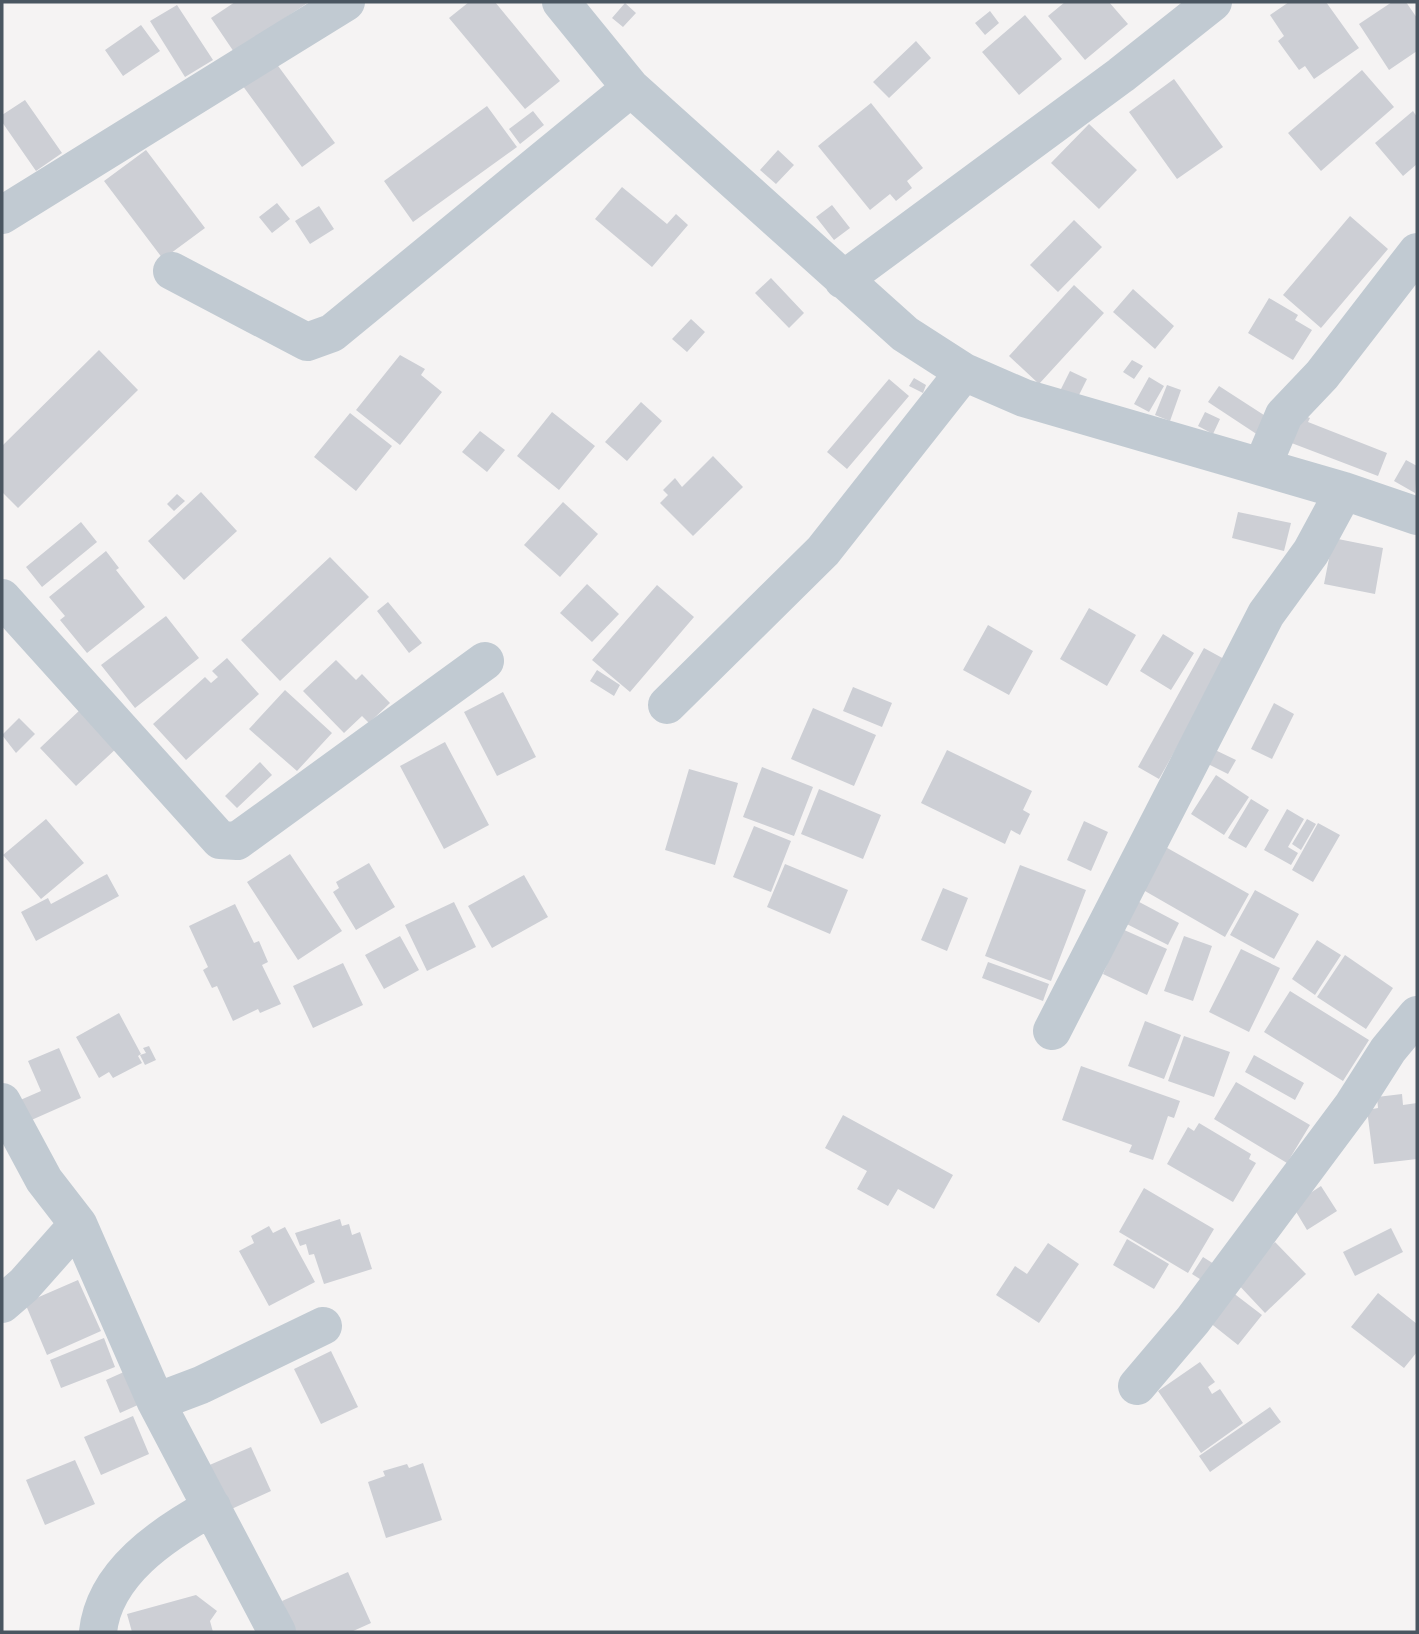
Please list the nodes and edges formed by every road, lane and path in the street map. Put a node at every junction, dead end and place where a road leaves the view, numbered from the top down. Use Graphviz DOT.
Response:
graph roads {
  1 [pos="346,2"];
  2 [pos="561,2"];
  3 [pos="1213,2"];
  4 [pos="631,89"];
  5 [pos="2,215"];
  6 [pos="1417,252"];
  7 [pos="172,271"];
  8 [pos="843,280"];
  9 [pos="964,372"];
  10 [pos="1262,467"];
  11 [pos="1344,491"];
  12 [pos="1417,516"];
  13 [pos="2,598"];
  14 [pos="485,661"];
  15 [pos="667,705"];
  16 [pos="1417,1015"];
  17 [pos="1052,1031"];
  18 [pos="2,1102"];
  19 [pos="78,1224"];
  20 [pos="2,1304"];
  21 [pos="323,1326"];
  22 [pos="1137,1386"];
  23 [pos="156,1402"];
  24 [pos="212,1507"];
  25 [pos="98,1632"];
  26 [pos="277,1632"];
  1 -- 5 [label="street"];
  2 -- 4 [label="street"];
  3 -- 8 [label="street"];
  4 -- 7 [label="street"];
  4 -- 8 [label="street"];
  6 -- 10 [label="street"];
  8 -- 9 [label="street"];
  9 -- 10 [label="street"];
  9 -- 15 [label="street"];
  10 -- 11 [label="street"];
  11 -- 12 [label="street"];
  11 -- 17 [label="street"];
  13 -- 14 [label="street"];
  16 -- 22 [label="street"];
  18 -- 19 [label="street"];
  19 -- 20 [label="street"];
  19 -- 23 [label="street"];
  21 -- 23 [label="street"];
  23 -- 24 [label="street"];
  24 -- 25 [label="street"];
  24 -- 26 [label="street"];
}
